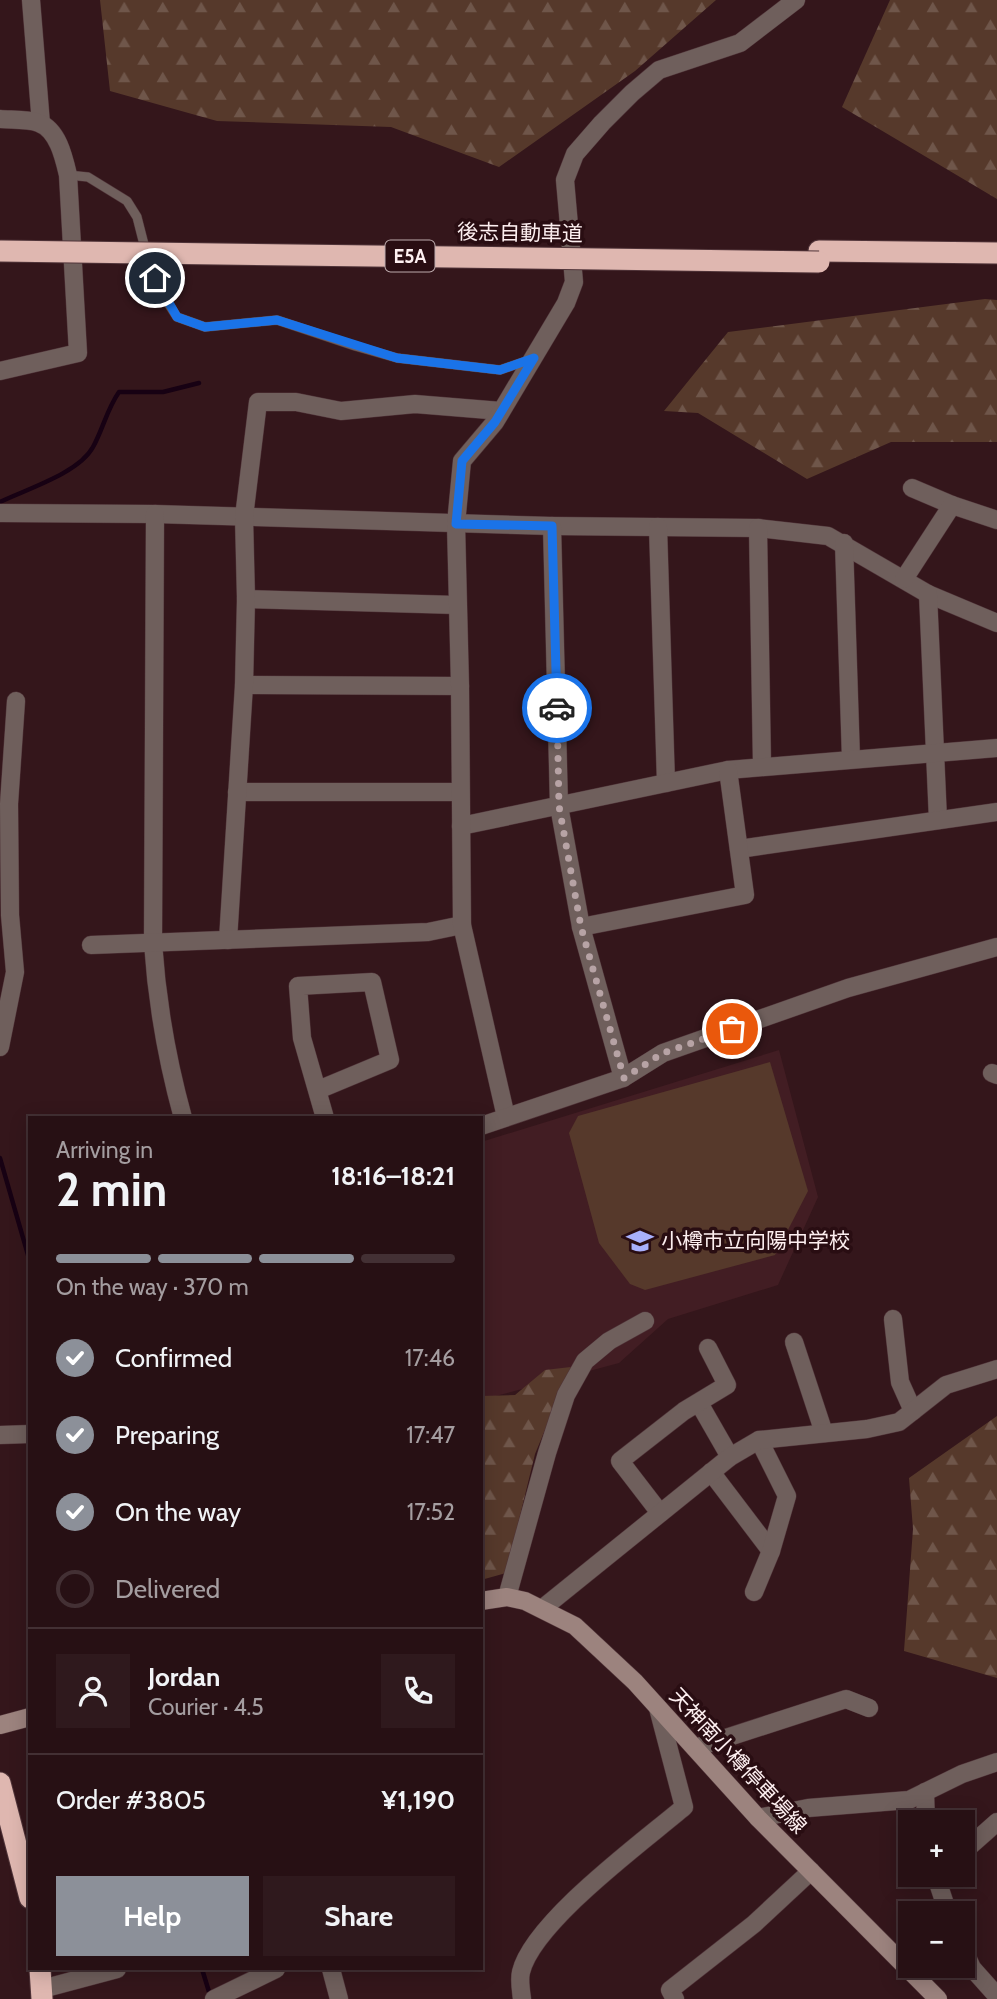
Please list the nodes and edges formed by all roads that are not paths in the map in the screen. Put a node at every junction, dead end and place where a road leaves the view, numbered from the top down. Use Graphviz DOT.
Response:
graph roads {
  1 [pos="31,0"];
  2 [pos="796,0"];
  3 [pos="0,119"];
  4 [pos="41,124"];
  5 [pos="68,175"];
  6 [pos="0,242"];
  7 [pos="0,251"];
  8 [pos="997,253"];
  9 [pos="819,257"];
  10 [pos="997,267"];
  11 [pos="534,358"];
  12 [pos="0,371"];
  13 [pos="501,411"];
  14 [pos="912,488"];
  15 [pos="951,505"];
  16 [pos="0,513"];
  17 [pos="155,514"];
  18 [pos="244,517"];
  19 [pos="997,520"];
  20 [pos="456,524"];
  21 [pos="552,526"];
  22 [pos="658,527"];
  23 [pos="758,528"];
  24 [pos="844,543"];
  25 [pos="904,579"];
  26 [pos="928,594"];
  27 [pos="246,599"];
  28 [pos="457,605"];
  29 [pos="996,621"];
  30 [pos="244,685"];
  31 [pos="460,686"];
  32 [pos="16,701"];
  33 [pos="997,748"];
  34 [pos="934,753"];
  35 [pos="851,759"];
  36 [pos="762,765"];
  37 [pos="728,770"];
  38 [pos="666,783"];
  39 [pos="237,792"];
  40 [pos="460,792"];
  41 [pos="559,806"];
  42 [pos="997,813"];
  43 [pos="938,820"];
  44 [pos="461,825"];
  45 [pos="739,849"];
  46 [pos="462,925"];
  47 [pos="581,927"];
  48 [pos="228,940"];
  49 [pos="153,943"];
  50 [pos="91,946"];
  51 [pos="997,947"];
  52 [pos="0,1047"];
  53 [pos="624,1078"];
  54 [pos="318,1090"];
  55 [pos="182,1116"];
  56 [pos="324,1116"];
  57 [pos="506,1116"];
  58 [pos="483,1125"];
  59 [pos="894,1320"];
  60 [pos="645,1321"];
  61 [pos="794,1342"];
  62 [pos="708,1348"];
  63 [pos="997,1369"];
  64 [pos="699,1402"];
  65 [pos="913,1411"];
  66 [pos="824,1433"];
  67 [pos="28,1434"];
  68 [pos="0,1435"];
  69 [pos="760,1440"];
  70 [pos="730,1457"];
  71 [pos="711,1472"];
  72 [pos="660,1513"];
  73 [pos="771,1551"];
  74 [pos="754,1592"];
  75 [pos="508,1597"];
  76 [pos="483,1601"];
  77 [pos="542,1608"];
  78 [pos="658,1708"];
  79 [pos="869,1708"];
  80 [pos="28,1718"];
  81 [pos="0,1725"];
  82 [pos="695,1748"];
  83 [pos="997,1762"];
  84 [pos="0,1783"];
  85 [pos="925,1792"];
  86 [pos="926,1810"];
  87 [pos="758,1818"];
  88 [pos="997,1822"];
  89 [pos="975,1841"];
  90 [pos="811,1871"];
  91 [pos="28,1890"];
  92 [pos="113,1970"];
  93 [pos="274,1970"];
  94 [pos="331,1970"];
  95 [pos="975,1971"];
  96 [pos="41,1986"];
  97 [pos="997,1996"];
  98 [pos="214,1999"];
  99 [pos="339,1999"];
  100 [pos="522,1999"];
  101 [pos="675,1999"];
  102 [pos="938,1999"];
  1 -- 4 [label="street"];
  2 -- 11 [label="street"];
  3 -- 4 [label="street"];
  4 -- 5 [label="street"];
  5 -- 11 [label="lane"];
  5 -- 12 [label="street"];
  6 -- 9 [label="highway, 後志自動車道 / E5A"];
  7 -- 9 [label="highway, 後志自動車道 / E5A, bridge"];
  8 -- 9 [label="highway, 後志自動車道 / E5A"];
  9 -- 10 [label="highway, 後志自動車道 / E5A"];
  11 -- 13 [label="street"];
  13 -- 18 [label="street"];
  13 -- 20 [label="street"];
  14 -- 15 [label="street"];
  15 -- 19 [label="street"];
  15 -- 25 [label="street"];
  16 -- 17 [label="street"];
  17 -- 18 [label="street"];
  17 -- 49 [label="street"];
  18 -- 20 [label="street"];
  18 -- 27 [label="street"];
  20 -- 21 [label="street"];
  20 -- 28 [label="street"];
  21 -- 22 [label="street"];
  21 -- 41 [label="street"];
  22 -- 23 [label="street"];
  22 -- 38 [label="street"];
  23 -- 24 [label="street"];
  23 -- 36 [label="street"];
  24 -- 25 [label="street"];
  24 -- 35 [label="street"];
  25 -- 26 [label="street"];
  26 -- 29 [label="street"];
  26 -- 34 [label="street"];
  27 -- 28 [label="street"];
  27 -- 30 [label="street"];
  28 -- 31 [label="street"];
  30 -- 31 [label="street"];
  30 -- 39 [label="street"];
  31 -- 40 [label="street"];
  32 -- 52 [label="street"];
  33 -- 34 [label="street"];
  34 -- 35 [label="street"];
  34 -- 43 [label="street"];
  35 -- 36 [label="street"];
  36 -- 37 [label="street"];
  37 -- 38 [label="street"];
  37 -- 45 [label="street"];
  38 -- 41 [label="street"];
  39 -- 40 [label="street"];
  39 -- 48 [label="street"];
  40 -- 44 [label="street"];
  41 -- 44 [label="street"];
  41 -- 47 [label="street"];
  42 -- 43 [label="street"];
  43 -- 45 [label="street"];
  44 -- 46 [label="street"];
  45 -- 47 [label="street"];
  46 -- 48 [label="street"];
  46 -- 57 [label="street"];
  47 -- 53 [label="street"];
  48 -- 49 [label="street"];
  49 -- 50 [label="street"];
  49 -- 55 [label="street"];
  51 -- 53 [label="street"];
  53 -- 57 [label="street"];
  54 -- 54 [label="street"];
  54 -- 56 [label="street"];
  57 -- 58 [label="street"];
  59 -- 65 [label="street"];
  60 -- 75 [label="street"];
  61 -- 66 [label="street"];
  62 -- 64 [label="street"];
  63 -- 65 [label="street"];
  64 -- 70 [label="street"];
  64 -- 72 [label="street"];
  65 -- 66 [label="street"];
  66 -- 69 [label="street"];
  67 -- 68 [label="street"];
  69 -- 70 [label="street"];
  69 -- 73 [label="street"];
  70 -- 71 [label="street"];
  71 -- 72 [label="street"];
  71 -- 73 [label="street"];
  72 -- 77 [label="street"];
  73 -- 74 [label="street"];
  75 -- 76 [label="main road, 天神南小樽停車場線"];
  75 -- 77 [label="main road, 天神南小樽停車場線"];
  77 -- 78 [label="main road, 天神南小樽停車場線"];
  78 -- 82 [label="main road, 天神南小樽停車場線"];
  78 -- 100 [label="street"];
  79 -- 82 [label="street"];
  80 -- 81 [label="main road"];
  82 -- 87 [label="main road, 天神南小樽停車場線"];
  83 -- 85 [label="street"];
  84 -- 91 [label="highway"];
  85 -- 86 [label="street"];
  85 -- 87 [label="street"];
  87 -- 90 [label="main road, 天神南小樽停車場線"];
  88 -- 89 [label="street"];
  90 -- 101 [label="street"];
  90 -- 102 [label="main road, 天神南小樽停車場線"];
  92 -- 96 [label="street"];
  93 -- 98 [label="street"];
  94 -- 99 [label="street"];
  95 -- 97 [label="street"];
}
